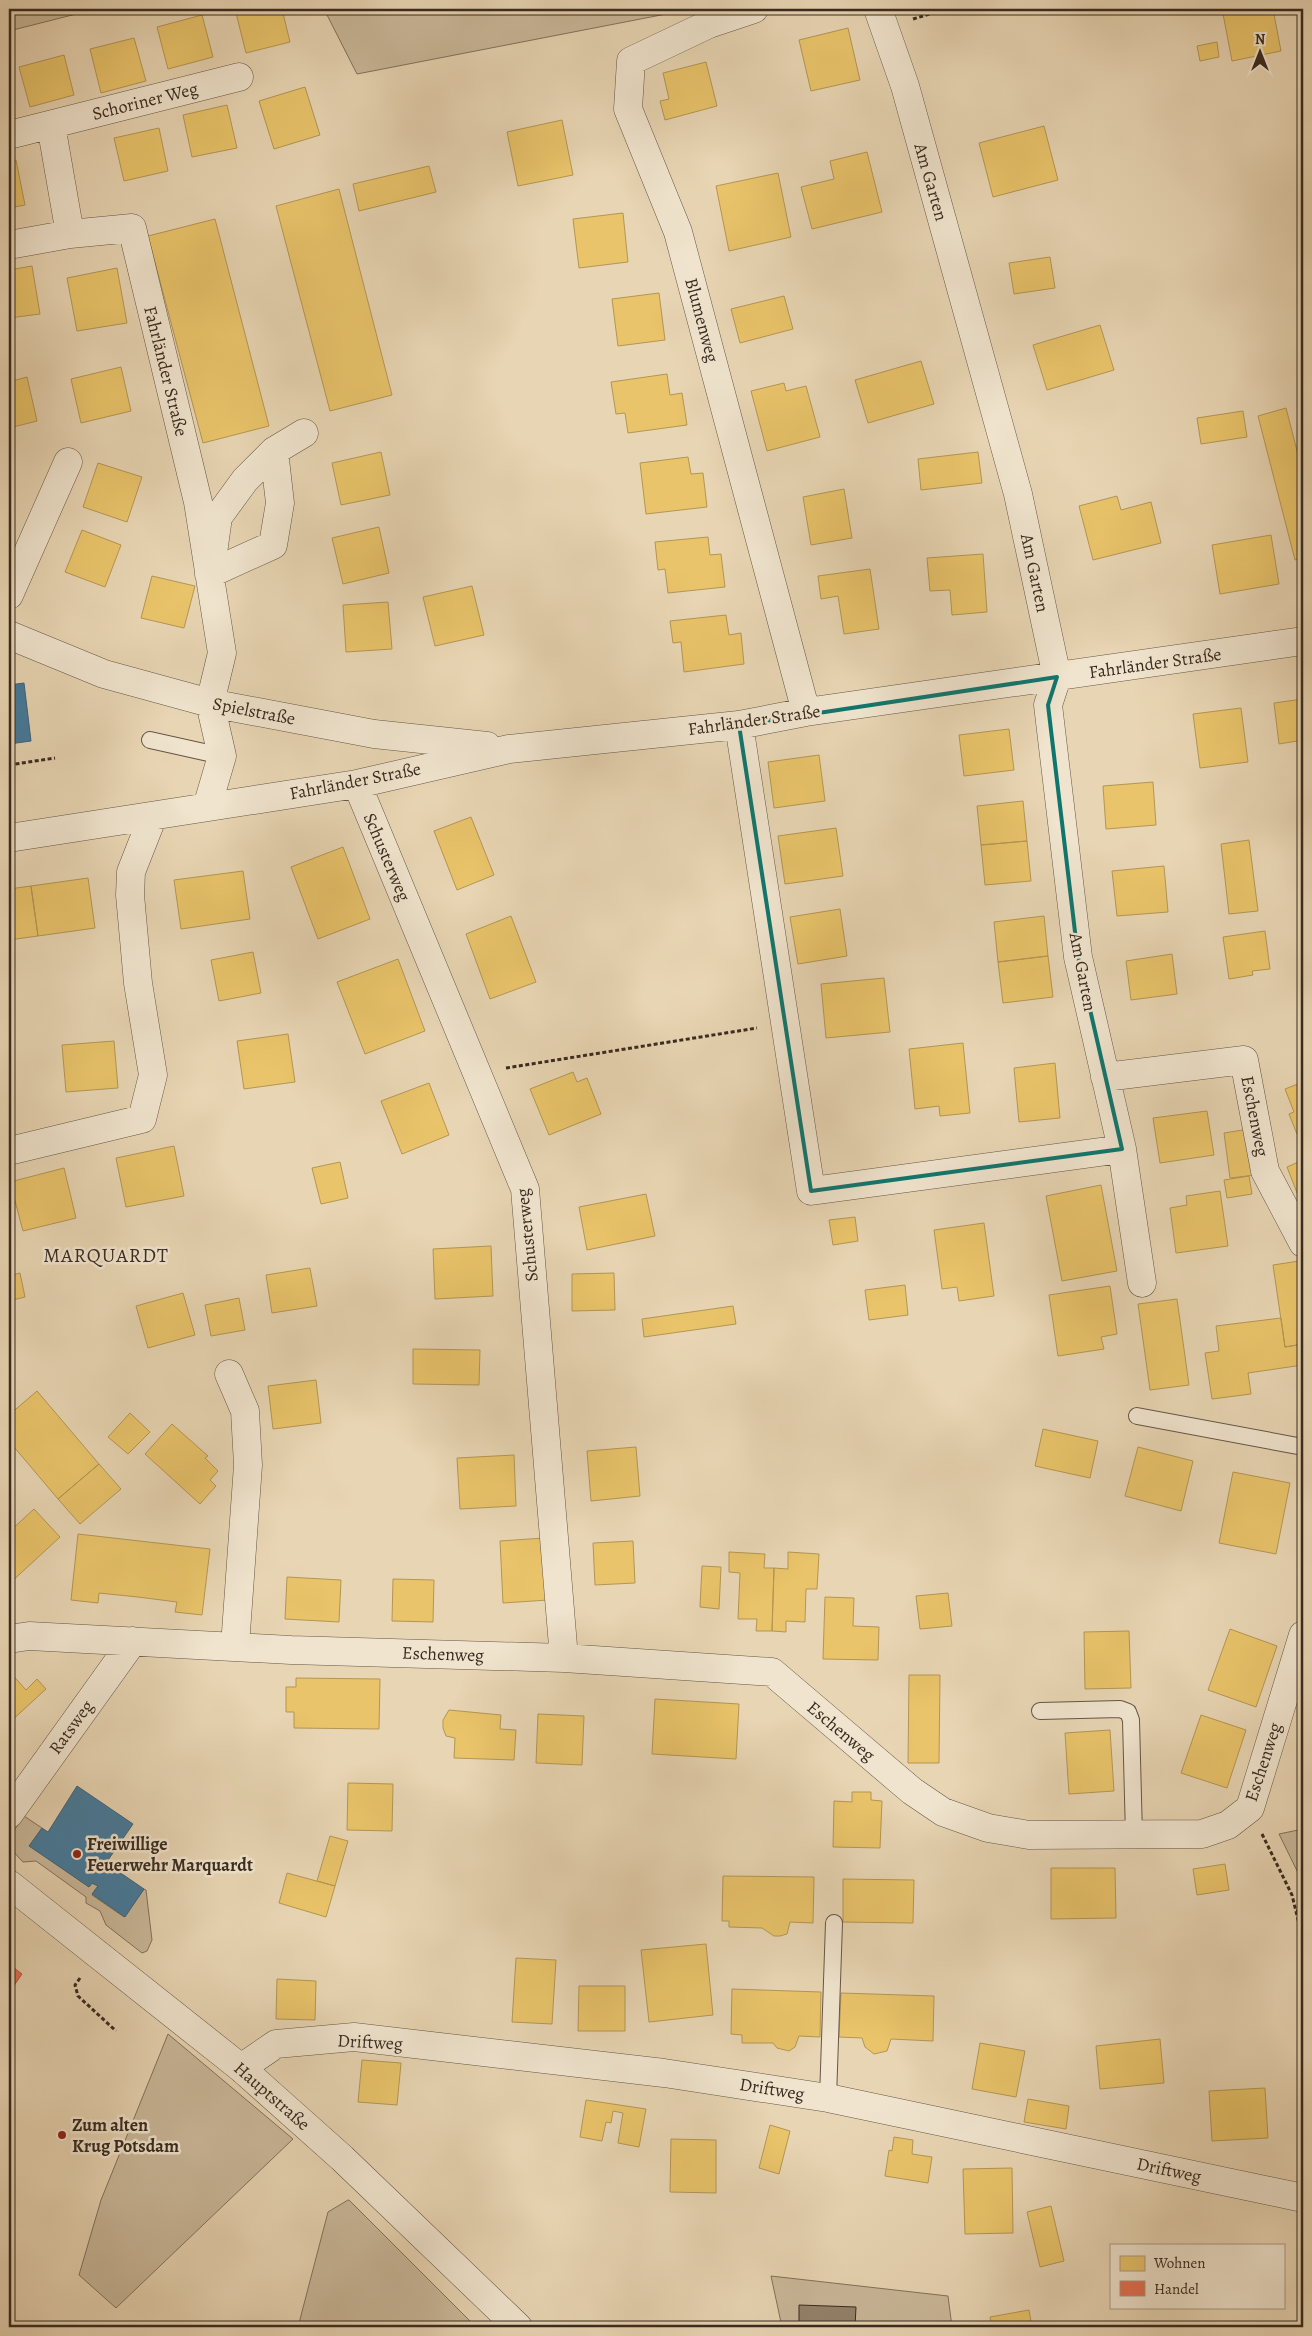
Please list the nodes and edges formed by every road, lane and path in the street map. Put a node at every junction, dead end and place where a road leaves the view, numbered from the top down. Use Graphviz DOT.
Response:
graph roads {
  1 [pos="754,9"];
  2 [pos="946,9"];
  3 [pos="881,19"];
  4 [pos="239,77"];
  5 [pos="51,125"];
  6 [pos="9,135"];
  7 [pos="70,234"];
  8 [pos="9,244"];
  9 [pos="304,433"];
  10 [pos="274,452"];
  11 [pos="68,462"];
  12 [pos="209,574"];
  13 [pos="9,595"];
  14 [pos="9,634"];
  15 [pos="1303,641"];
  16 [pos="1057,677"];
  17 [pos="210,703"];
  18 [pos="806,712"];
  19 [pos="739,725"];
  20 [pos="150,740"];
  21 [pos="509,749"];
  22 [pos="222,756"];
  23 [pos="56,758"];
  24 [pos="9,765"];
  25 [pos="356,784"];
  26 [pos="207,807"];
  27 [pos="153,816"];
  28 [pos="9,838"];
  29 [pos="783,1023"];
  30 [pos="478,1073"];
  31 [pos="1104,1077"];
  32 [pos="1122,1149"];
  33 [pos="9,1151"];
  34 [pos="1303,1243"];
  35 [pos="1142,1284"];
  36 [pos="229,1374"];
  37 [pos="1137,1416"];
  38 [pos="1303,1447"];
  39 [pos="1303,1635"];
  40 [pos="9,1639"];
  41 [pos="133,1641"];
  42 [pos="234,1646"];
  43 [pos="564,1658"];
  44 [pos="1040,1711"];
  45 [pos="1250,1808"];
  46 [pos="9,1814"];
  47 [pos="1134,1836"];
  48 [pos="9,1884"];
  49 [pos="1303,1910"];
  50 [pos="1296,1911"];
  51 [pos="834,1923"];
  52 [pos="1303,1940"];
  53 [pos="99,1954"];
  54 [pos="116,2031"];
  55 [pos="241,2068"];
  56 [pos="828,2098"];
  57 [pos="1303,2198"];
  58 [pos="518,2327"];
  1 -- 18 [label="street, Blumenweg"];
  2 -- 3 [label="path"];
  3 -- 16 [label="street, Am Garten"];
  4 -- 5 [label="street, Schoriner Weg"];
  5 -- 6 [label="street, Schoriner Weg"];
  5 -- 7 [label="street"];
  7 -- 8 [label="street"];
  7 -- 12 [label="street, Fahrländer Straße"];
  9 -- 10 [label="street, Fahrländer Straße"];
  10 -- 12 [label="street, Fahrländer Straße"];
  10 -- 12 [label="street"];
  11 -- 13 [label="street"];
  12 -- 17 [label="street, Fahrländer Straße"];
  14 -- 17 [label="street, Spielstraße"];
  15 -- 16 [label="street, Fahrländer Straße"];
  16 -- 18 [label="street, Fahrländer Straße"];
  16 -- 31 [label="street, Am Garten"];
  17 -- 21 [label="street, Spielstraße"];
  17 -- 22 [label="street, Fahrländer Straße"];
  18 -- 19 [label="street, Fahrländer Straße"];
  19 -- 21 [label="street, Fahrländer Straße"];
  19 -- 29 [label="street"];
  20 -- 22 [label="lane"];
  21 -- 25 [label="street, Fahrländer Straße"];
  22 -- 26 [label="street, Fahrländer Straße"];
  23 -- 24 [label="path"];
  25 -- 26 [label="street, Fahrländer Straße"];
  25 -- 30 [label="street, Schusterweg"];
  26 -- 27 [label="street, Fahrländer Straße"];
  27 -- 28 [label="street, Fahrländer Straße"];
  27 -- 33 [label="street"];
  29 -- 30 [label="path"];
  29 -- 32 [label="street"];
  30 -- 43 [label="street, Schusterweg"];
  31 -- 32 [label="street, Am Garten"];
  31 -- 34 [label="street, Eschenweg"];
  32 -- 35 [label="street, Am Garten"];
  36 -- 42 [label="street"];
  37 -- 38 [label="lane"];
  39 -- 45 [label="street, Eschenweg"];
  40 -- 41 [label="street, Eschenweg"];
  41 -- 42 [label="street, Eschenweg"];
  41 -- 46 [label="street, Ratsweg"];
  42 -- 43 [label="street, Eschenweg"];
  43 -- 47 [label="street, Eschenweg"];
  44 -- 47 [label="lane"];
  45 -- 47 [label="street, Eschenweg"];
  45 -- 50 [label="path"];
  48 -- 53 [label="street, Hauptstraße"];
  49 -- 50 [label="path"];
  50 -- 52 [label="path"];
  51 -- 56 [label="lane"];
  53 -- 54 [label="path"];
  53 -- 55 [label="street, Hauptstraße"];
  55 -- 56 [label="street, Driftweg"];
  55 -- 58 [label="street, Hauptstraße"];
  56 -- 57 [label="street, Driftweg"];
}
